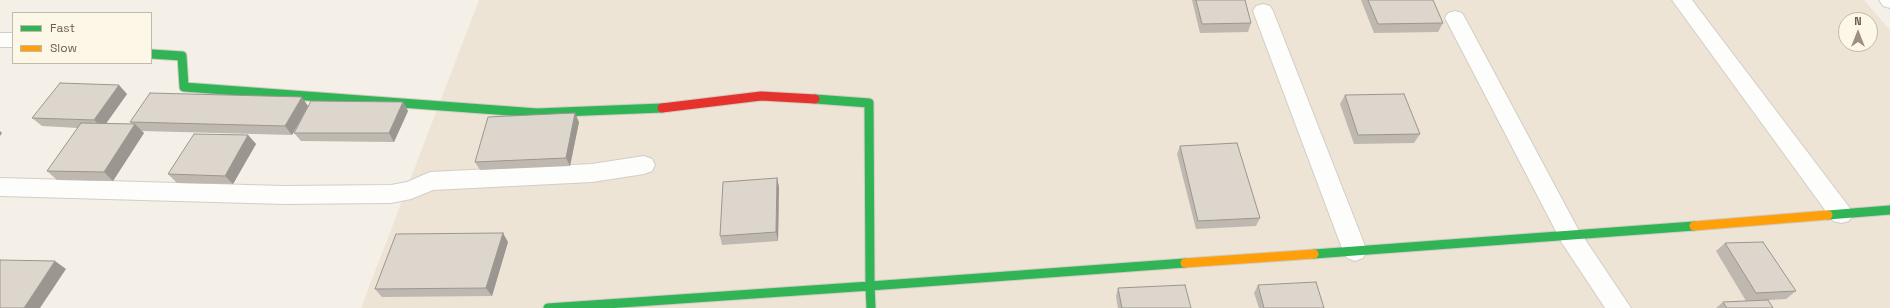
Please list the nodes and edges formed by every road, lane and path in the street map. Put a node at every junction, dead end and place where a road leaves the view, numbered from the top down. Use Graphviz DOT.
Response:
graph roads {
  1 [pos="1682,0"];
  2 [pos="1263,11"];
  3 [pos="1455,18"];
  4 [pos="0,40"];
  5 [pos="12,40"];
  6 [pos="152,54"];
  7 [pos="644,165"];
  8 [pos="0,187"];
  9 [pos="1890,210"];
  10 [pos="1841,214"];
  11 [pos="1570,236"];
  12 [pos="1355,251"];
  13 [pos="870,286"];
  14 [pos="548,308"];
  15 [pos="871,308"];
  16 [pos="1619,308"];
  1 -- 10 [label="street"];
  2 -- 12 [label="street"];
  3 -- 11 [label="street"];
  4 -- 5 [label="street"];
  6 -- 13 [label="street"];
  7 -- 8 [label="street"];
  9 -- 10 [label="street"];
  10 -- 11 [label="street"];
  11 -- 12 [label="street"];
  11 -- 16 [label="street"];
  12 -- 13 [label="street"];
  13 -- 14 [label="street"];
  13 -- 15 [label="street"];
}
